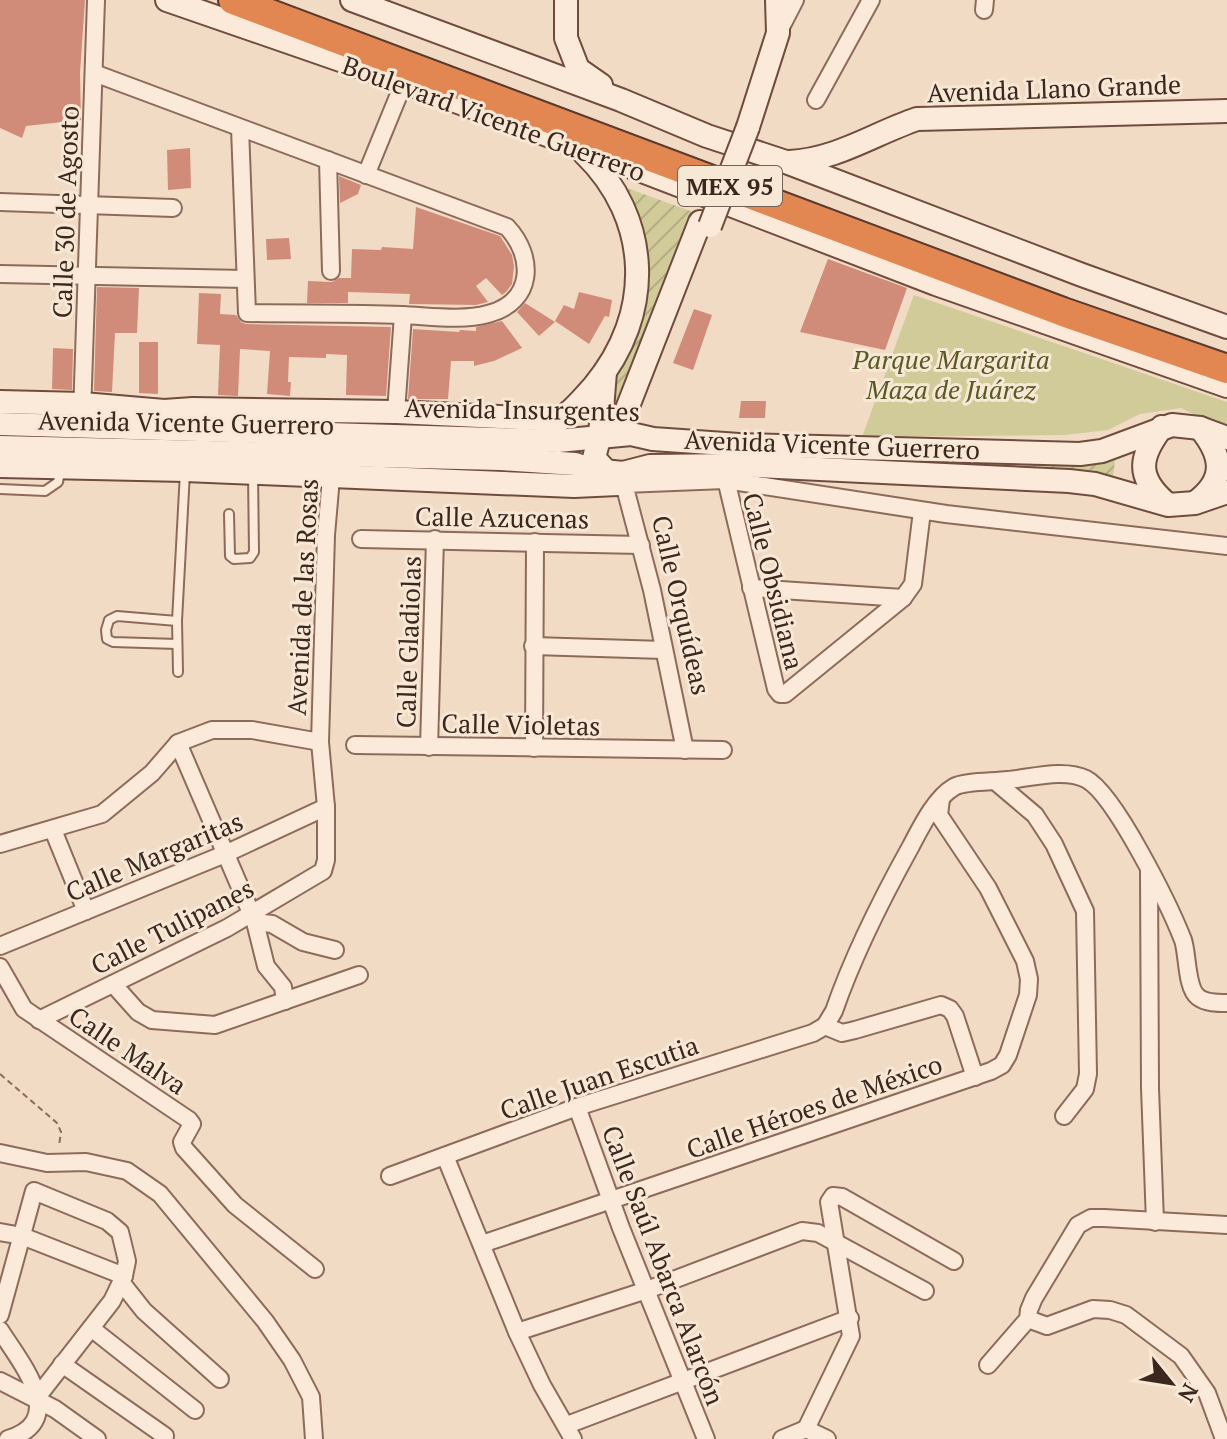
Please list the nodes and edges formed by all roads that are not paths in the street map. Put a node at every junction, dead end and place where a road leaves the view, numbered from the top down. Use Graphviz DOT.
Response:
graph roads {
  1 [pos="96,0"];
  2 [pos="167,0"];
  3 [pos="233,0"];
  4 [pos="284,0"];
  5 [pos="352,0"];
  6 [pos="566,0"];
  7 [pos="763,0"];
  8 [pos="777,0"];
  9 [pos="795,0"];
  10 [pos="871,0"];
  11 [pos="772,35"];
  12 [pos="94,73"];
  13 [pos="404,82"];
  14 [pos="621,100"];
  15 [pos="816,100"];
  16 [pos="1227,111"];
  17 [pos="240,128"];
  18 [pos="577,146"];
  19 [pos="842,153"];
  20 [pos="328,160"];
  21 [pos="786,162"];
  22 [pos="366,175"];
  23 [pos="837,182"];
  24 [pos="0,202"];
  25 [pos="88,207"];
  26 [pos="173,208"];
  27 [pos="705,224"];
  28 [pos="331,271"];
  29 [pos="0,274"];
  30 [pos="86,277"];
  31 [pos="245,279"];
  32 [pos="403,315"];
  33 [pos="1100,325"];
  34 [pos="1227,327"];
  35 [pos="1227,350"];
  36 [pos="1166,365"];
  37 [pos="1227,369"];
  38 [pos="605,372"];
  39 [pos="1227,386"];
  40 [pos="0,402"];
  41 [pos="164,411"];
  42 [pos="396,412"];
  43 [pos="82,415"];
  44 [pos="560,420"];
  45 [pos="0,424"];
  46 [pos="1163,426"];
  47 [pos="1200,428"];
  48 [pos="195,429"];
  49 [pos="600,435"];
  50 [pos="516,438"];
  51 [pos="1227,438"];
  52 [pos="653,439"];
  53 [pos="298,442"];
  54 [pos="0,447"];
  55 [pos="333,453"];
  56 [pos="185,460"];
  57 [pos="252,462"];
  58 [pos="0,466"];
  59 [pos="61,468"];
  60 [pos="724,473"];
  61 [pos="331,476"];
  62 [pos="618,476"];
  63 [pos="0,489"];
  64 [pos="1227,492"];
  65 [pos="1195,503"];
  66 [pos="1168,505"];
  67 [pos="922,511"];
  68 [pos="229,514"];
  69 [pos="361,539"];
  70 [pos="435,539"];
  71 [pos="535,542"];
  72 [pos="641,545"];
  73 [pos="1227,546"];
  74 [pos="751,588"];
  75 [pos="903,598"];
  76 [pos="177,621"];
  77 [pos="177,644"];
  78 [pos="533,646"];
  79 [pos="664,650"];
  80 [pos="178,672"];
  81 [pos="320,742"];
  82 [pos="178,743"];
  83 [pos="355,745"];
  84 [pos="429,747"];
  85 [pos="534,748"];
  86 [pos="685,750"];
  87 [pos="723,750"];
  88 [pos="996,782"];
  89 [pos="941,799"];
  90 [pos="326,807"];
  91 [pos="53,830"];
  92 [pos="0,844"];
  93 [pos="225,854"];
  94 [pos="1149,868"];
  95 [pos="323,871"];
  96 [pos="86,911"];
  97 [pos="253,918"];
  98 [pos="0,946"];
  99 [pos="335,950"];
  100 [pos="0,967"];
  101 [pos="359,975"];
  102 [pos="113,984"];
  103 [pos="285,1001"];
  104 [pos="1227,1003"];
  105 [pos="39,1020"];
  106 [pos="825,1026"];
  107 [pos="975,1077"];
  108 [pos="577,1107"];
  109 [pos="1064,1116"];
  110 [pos="0,1153"];
  111 [pos="445,1156"];
  112 [pos="390,1176"];
  113 [pos="611,1201"];
  114 [pos="1155,1222"];
  115 [pos="1227,1225"];
  116 [pos="0,1232"];
  117 [pos="22,1236"];
  118 [pos="835,1242"];
  119 [pos="482,1244"];
  120 [pos="954,1261"];
  121 [pos="315,1269"];
  122 [pos="122,1279"];
  123 [pos="647,1290"];
  124 [pos="925,1291"];
  125 [pos="0,1315"];
  126 [pos="850,1318"];
  127 [pos="1028,1319"];
  128 [pos="91,1328"];
  129 [pos="0,1330"];
  130 [pos="517,1332"];
  131 [pos="62,1364"];
  132 [pos="988,1365"];
  133 [pos="220,1379"];
  134 [pos="0,1381"];
  135 [pos="683,1383"];
  136 [pos="38,1398"];
  137 [pos="195,1410"];
  138 [pos="806,1429"];
  139 [pos="570,1432"];
  140 [pos="165,1436"];
  141 [pos="21,1437"];
  142 [pos="97,1439"];
  143 [pos="314,1439"];
  144 [pos="706,1439"];
  145 [pos="782,1439"];
  146 [pos="827,1439"];
  147 [pos="1224,1439"];
  1 -- 12 [label="street, Calle 30 de Agosto"];
  2 -- 13 [label="main road, Boulevard Vicente Guerrero"];
  3 -- 33 [label="highway, Boulevard Vicente Guerrero / MEX 95"];
  4 -- 35 [label="highway, Boulevard Vicente Guerrero / MEX 95"];
  5 -- 14 [label="main road"];
  6 -- 14 [label="main road"];
  7 -- 11 [label="main road"];
  8 -- 11 [label="main road"];
  9 -- 11 [label="street"];
  10 -- 15 [label="street"];
  11 -- 27 [label="main road"];
  12 -- 17 [label="street"];
  12 -- 25 [label="street, Calle 30 de Agosto"];
  13 -- 18 [label="main road, Boulevard Vicente Guerrero"];
  13 -- 22 [label="street"];
  14 -- 21 [label="main road"];
  16 -- 19 [label="main road, Avenida Llano Grande"];
  17 -- 20 [label="street"];
  17 -- 31 [label="street"];
  18 -- 36 [label="main road, Boulevard Vicente Guerrero"];
  18 -- 38 [label="main road"];
  19 -- 21 [label="main road, Avenida Llano Grande"];
  19 -- 23 [label="main road"];
  20 -- 22 [label="street"];
  20 -- 28 [label="street"];
  21 -- 23 [label="main road"];
  22 -- 32 [label="street"];
  23 -- 34 [label="main road"];
  24 -- 25 [label="street"];
  25 -- 26 [label="street"];
  25 -- 30 [label="street, Calle 30 de Agosto"];
  27 -- 49 [label="main road"];
  27 -- 52 [label="main road"];
  29 -- 30 [label="street"];
  30 -- 31 [label="street"];
  30 -- 43 [label="street, Calle 30 de Agosto"];
  31 -- 32 [label="street"];
  32 -- 42 [label="street"];
  33 -- 36 [label="highway"];
  33 -- 37 [label="highway, Boulevard Vicente Guerrero / MEX 95"];
  36 -- 39 [label="main road, Boulevard Vicente Guerrero"];
  38 -- 44 [label="main road"];
  38 -- 49 [label="main road"];
  40 -- 43 [label="main road"];
  41 -- 42 [label="main road"];
  41 -- 43 [label="main road"];
  41 -- 48 [label="main road"];
  42 -- 44 [label="main road"];
  43 -- 45 [label="main road, Avenida Insurgentes"];
  43 -- 48 [label="main road, Avenida Insurgentes"];
  44 -- 50 [label="main road"];
  46 -- 47 [label="main road, Avenida Insurgentes"];
  46 -- 52 [label="main road, Avenida Insurgentes"];
  46 -- 66 [label="main road"];
  47 -- 51 [label="main road, Avenida Insurgentes"];
  47 -- 65 [label="main road"];
  48 -- 53 [label="main road, Avenida Insurgentes"];
  49 -- 50 [label="main road, Avenida Insurgentes"];
  49 -- 52 [label="main road, Avenida Insurgentes"];
  49 -- 62 [label="main road"];
  50 -- 53 [label="main road, Avenida Insurgentes"];
  53 -- 55 [label="main road, Avenida Vicente Guerrero"];
  53 -- 57 [label="main road, Avenida Vicente Guerrero"];
  54 -- 56 [label="main road, Avenida Vicente Guerrero"];
  55 -- 61 [label="street, Avenida de las Rosas"];
  55 -- 62 [label="main road, Avenida Vicente Guerrero"];
  56 -- 57 [label="main road"];
  56 -- 59 [label="main road"];
  56 -- 76 [label="lane"];
  57 -- 61 [label="main road"];
  57 -- 68 [label="lane"];
  58 -- 59 [label="main road"];
  59 -- 63 [label="lane"];
  60 -- 62 [label="main road, Avenida Vicente Guerrero"];
  60 -- 66 [label="main road, Avenida Vicente Guerrero"];
  60 -- 67 [label="street"];
  60 -- 74 [label="street, Calle Obsidiana"];
  61 -- 62 [label="main road"];
  61 -- 81 [label="street, Avenida de las Rosas"];
  62 -- 72 [label="street, Calle Orquídeas"];
  64 -- 65 [label="main road, Avenida Vicente Guerrero"];
  65 -- 66 [label="main road, Avenida Vicente Guerrero"];
  67 -- 73 [label="street"];
  67 -- 75 [label="street"];
  69 -- 70 [label="street, Calle Azucenas"];
  70 -- 71 [label="street, Calle Azucenas"];
  70 -- 84 [label="street, Calle Gladiolas"];
  71 -- 72 [label="street, Calle Azucenas"];
  71 -- 78 [label="street"];
  72 -- 79 [label="street, Calle Orquídeas"];
  74 -- 75 [label="street"];
  74 -- 75 [label="street, Calle Obsidiana"];
  76 -- 77 [label="lane"];
  76 -- 77 [label="lane"];
  77 -- 80 [label="lane"];
  78 -- 79 [label="street"];
  78 -- 85 [label="street"];
  79 -- 86 [label="street, Calle Orquídeas"];
  81 -- 82 [label="street"];
  81 -- 90 [label="street, Avenida de las Rosas"];
  82 -- 91 [label="street"];
  82 -- 93 [label="street"];
  83 -- 84 [label="street, Calle Violetas"];
  84 -- 85 [label="street, Calle Violetas"];
  85 -- 86 [label="street, Calle Violetas"];
  86 -- 87 [label="street, Calle Violetas"];
  88 -- 89 [label="street"];
  88 -- 94 [label="street"];
  88 -- 109 [label="street"];
  89 -- 106 [label="street"];
  89 -- 107 [label="street"];
  90 -- 93 [label="street, Calle Margaritas"];
  90 -- 95 [label="street, Avenida de las Rosas"];
  91 -- 92 [label="street"];
  91 -- 96 [label="street"];
  93 -- 96 [label="street, Calle Margaritas"];
  93 -- 97 [label="street"];
  94 -- 104 [label="street"];
  94 -- 114 [label="street"];
  95 -- 97 [label="street, Calle Tulipanes"];
  96 -- 98 [label="street, Calle Margaritas"];
  97 -- 99 [label="street"];
  97 -- 102 [label="street, Calle Tulipanes"];
  97 -- 103 [label="street"];
  100 -- 105 [label="street, Calle Malva"];
  101 -- 103 [label="street"];
  102 -- 103 [label="street"];
  102 -- 105 [label="street, Calle Tulipanes"];
  105 -- 121 [label="street, Calle Malva"];
  106 -- 107 [label="street, Calle Héroes de México"];
  106 -- 108 [label="street, Calle Juan Escutia"];
  107 -- 113 [label="street, Calle Héroes de México"];
  108 -- 111 [label="street, Calle Juan Escutia"];
  108 -- 113 [label="street, Calle Saúl Abarca Alarcón"];
  110 -- 143 [label="street"];
  111 -- 112 [label="street, Calle Juan Escutia"];
  111 -- 119 [label="street"];
  113 -- 119 [label="street, Calle Héroes de México"];
  113 -- 123 [label="street, Calle Saúl Abarca Alarcón"];
  114 -- 115 [label="street"];
  114 -- 127 [label="street"];
  116 -- 117 [label="street"];
  117 -- 122 [label="street"];
  117 -- 122 [label="street"];
  117 -- 125 [label="street"];
  118 -- 120 [label="street"];
  118 -- 123 [label="street"];
  118 -- 124 [label="street"];
  118 -- 126 [label="street"];
  119 -- 130 [label="street"];
  122 -- 128 [label="street"];
  122 -- 133 [label="street"];
  123 -- 130 [label="street"];
  123 -- 135 [label="street, Calle Saúl Abarca Alarcón"];
  126 -- 135 [label="street"];
  126 -- 138 [label="street"];
  127 -- 132 [label="street"];
  127 -- 147 [label="street"];
  128 -- 131 [label="street"];
  128 -- 137 [label="street"];
  129 -- 136 [label="street"];
  130 -- 139 [label="street"];
  131 -- 136 [label="street"];
  131 -- 140 [label="street"];
  134 -- 136 [label="street"];
  135 -- 139 [label="street"];
  135 -- 144 [label="street, Calle Saúl Abarca Alarcón"];
  136 -- 141 [label="street"];
  136 -- 142 [label="street"];
  138 -- 145 [label="street"];
  138 -- 146 [label="street"];
}
